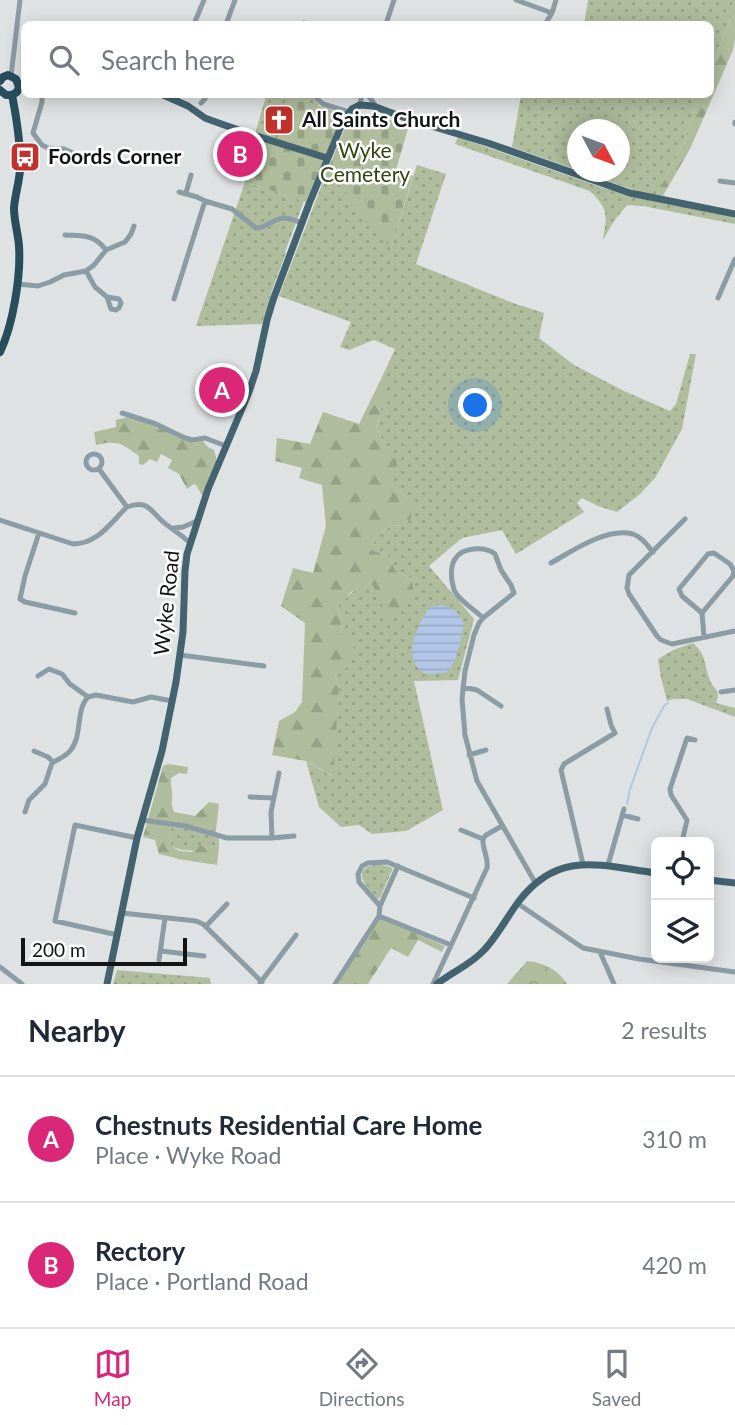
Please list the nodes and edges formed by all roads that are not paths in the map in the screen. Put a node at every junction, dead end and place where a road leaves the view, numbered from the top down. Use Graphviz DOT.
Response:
graph roads {
  1 [pos="20,0"];
  2 [pos="204,0"];
  3 [pos="235,0"];
  4 [pos="394,0"];
  5 [pos="516,0"];
  6 [pos="556,0"];
  7 [pos="552,13"];
  8 [pos="195,21"];
  9 [pos="227,21"];
  10 [pos="387,21"];
  11 [pos="547,21"];
  12 [pos="16,22"];
  13 [pos="21,23"];
  14 [pos="11,76"];
  15 [pos="0,81"];
  16 [pos="21,83"];
  17 [pos="21,86"];
  18 [pos="0,90"];
  19 [pos="12,95"];
  20 [pos="42,98"];
  21 [pos="170,98"];
  22 [pos="205,98"];
  23 [pos="316,98"];
  24 [pos="363,98"];
  25 [pos="368,98"];
  26 [pos="201,103"];
  27 [pos="360,105"];
  28 [pos="376,107"];
  29 [pos="349,112"];
  30 [pos="327,158"];
  31 [pos="103,160"];
  32 [pos="191,175"];
  33 [pos="720,181"];
  34 [pos="735,183"];
  35 [pos="205,201"];
  36 [pos="735,214"];
  37 [pos="302,223"];
  38 [pos="134,226"];
  39 [pos="65,235"];
  40 [pos="106,250"];
  41 [pos="735,259"];
  42 [pos="86,271"];
  43 [pos="17,284"];
  44 [pos="107,297"];
  45 [pos="718,298"];
  46 [pos="174,299"];
  47 [pos="0,352"];
  48 [pos="122,413"];
  49 [pos="226,446"];
  50 [pos="99,468"];
  51 [pos="127,507"];
  52 [pos="685,519"];
  53 [pos="0,520"];
  54 [pos="197,521"];
  55 [pos="174,528"];
  56 [pos="39,533"];
  57 [pos="190,543"];
  58 [pos="653,552"];
  59 [pos="551,563"];
  60 [pos="702,612"];
  61 [pos="75,613"];
  62 [pos="483,618"];
  63 [pos="735,631"];
  64 [pos="704,637"];
  65 [pos="180,655"];
  66 [pos="264,666"];
  67 [pos="38,676"];
  68 [pos="463,687"];
  69 [pos="735,690"];
  70 [pos="721,692"];
  71 [pos="88,697"];
  72 [pos="172,701"];
  73 [pos="501,706"];
  74 [pos="607,709"];
  75 [pos="678,735"];
  76 [pos="687,738"];
  77 [pos="695,740"];
  78 [pos="486,750"];
  79 [pos="34,751"];
  80 [pos="469,755"];
  81 [pos="52,762"];
  82 [pos="279,773"];
  83 [pos="250,797"];
  84 [pos="274,798"];
  85 [pos="25,812"];
  86 [pos="638,819"];
  87 [pos="142,820"];
  88 [pos="502,826"];
  89 [pos="461,830"];
  90 [pos="294,836"];
  91 [pos="683,837"];
  92 [pos="137,838"];
  93 [pos="272,838"];
  94 [pos="483,839"];
  95 [pos="583,863"];
  96 [pos="608,865"];
  97 [pos="398,866"];
  98 [pos="651,872"];
  99 [pos="714,881"];
  100 [pos="735,883"];
  101 [pos="536,884"];
  102 [pos="474,898"];
  103 [pos="517,903"];
  104 [pos="227,904"];
  105 [pos="380,906"];
  106 [pos="122,913"];
  107 [pos="379,916"];
  108 [pos="165,918"];
  109 [pos="206,926"];
  110 [pos="118,935"];
  111 [pos="296,935"];
  112 [pos="451,945"];
  113 [pos="161,951"];
  114 [pos="600,952"];
  115 [pos="204,956"];
  116 [pos="159,960"];
  117 [pos="444,960"];
  118 [pos="0,967"];
  119 [pos="457,971"];
  120 [pos="6,972"];
  121 [pos="735,972"];
  122 [pos="0,980"];
  123 [pos="261,983"];
  124 [pos="22,984"];
  125 [pos="107,984"];
  126 [pos="335,984"];
  127 [pos="435,984"];
  128 [pos="614,984"];
  1 -- 12 [label="street"];
  2 -- 8 [label="street"];
  3 -- 9 [label="street"];
  4 -- 10 [label="street"];
  5 -- 7 [label="street"];
  6 -- 7 [label="street"];
  7 -- 11 [label="street"];
  12 -- 13 [label="street"];
  12 -- 14 [label="street"];
  14 -- 15 [label="highway"];
  14 -- 16 [label="highway"];
  17 -- 19 [label="highway"];
  18 -- 19 [label="highway"];
  19 -- 43 [label="highway"];
  20 -- 31 [label="street"];
  21 -- 30 [label="main road"];
  22 -- 26 [label="street"];
  23 -- 29 [label="street"];
  24 -- 27 [label="street"];
  25 -- 28 [label="street"];
  27 -- 28 [label="main road"];
  27 -- 29 [label="main road"];
  28 -- 36 [label="main road"];
  29 -- 30 [label="main road, Wyke Road"];
  30 -- 37 [label="main road, Wyke Road"];
  32 -- 35 [label="street"];
  33 -- 34 [label="street"];
  35 -- 37 [label="street"];
  35 -- 46 [label="street"];
  37 -- 49 [label="main road, Wyke Road"];
  38 -- 40 [label="street"];
  39 -- 40 [label="street"];
  40 -- 42 [label="street"];
  41 -- 45 [label="street"];
  42 -- 43 [label="street"];
  42 -- 44 [label="street"];
  43 -- 47 [label="highway"];
  48 -- 49 [label="street"];
  49 -- 54 [label="main road, Wyke Road"];
  50 -- 51 [label="street"];
  51 -- 55 [label="street"];
  51 -- 56 [label="street"];
  52 -- 58 [label="street"];
  53 -- 56 [label="street"];
  54 -- 55 [label="street"];
  54 -- 57 [label="main road, Wyke Road"];
  55 -- 57 [label="street"];
  56 -- 61 [label="street"];
  57 -- 65 [label="main road, Wyke Road"];
  58 -- 59 [label="street"];
  58 -- 64 [label="street"];
  60 -- 60 [label="street"];
  60 -- 64 [label="street"];
  62 -- 62 [label="street"];
  62 -- 68 [label="street"];
  63 -- 64 [label="street"];
  65 -- 66 [label="street"];
  65 -- 72 [label="main road, Wyke Road"];
  67 -- 71 [label="street"];
  68 -- 73 [label="street"];
  68 -- 80 [label="street"];
  69 -- 70 [label="street"];
  71 -- 72 [label="street"];
  71 -- 81 [label="street"];
  72 -- 87 [label="main road, Wyke Road"];
  74 -- 95 [label="street"];
  75 -- 76 [label="street"];
  76 -- 77 [label="street"];
  76 -- 91 [label="street"];
  78 -- 80 [label="street"];
  79 -- 81 [label="street"];
  80 -- 88 [label="street"];
  81 -- 85 [label="street"];
  82 -- 84 [label="street"];
  83 -- 84 [label="street"];
  84 -- 93 [label="street"];
  86 -- 96 [label="street"];
  87 -- 92 [label="main road, Wyke Road"];
  87 -- 93 [label="street"];
  88 -- 94 [label="street"];
  88 -- 101 [label="street"];
  89 -- 94 [label="street"];
  90 -- 93 [label="street"];
  92 -- 106 [label="main road, Wyke Road"];
  92 -- 110 [label="street"];
  94 -- 102 [label="street"];
  95 -- 96 [label="main road"];
  95 -- 101 [label="main road"];
  96 -- 98 [label="main road"];
  97 -- 102 [label="street"];
  97 -- 105 [label="street"];
  97 -- 105 [label="street"];
  99 -- 100 [label="main road"];
  101 -- 103 [label="main road"];
  102 -- 112 [label="street"];
  103 -- 114 [label="street"];
  103 -- 119 [label="main road"];
  104 -- 109 [label="street"];
  105 -- 107 [label="street"];
  106 -- 108 [label="street"];
  106 -- 110 [label="main road, Wyke Road"];
  107 -- 112 [label="street"];
  107 -- 126 [label="street"];
  108 -- 109 [label="street"];
  108 -- 113 [label="street"];
  109 -- 123 [label="street"];
  110 -- 125 [label="main road, Wyke Road"];
  111 -- 123 [label="street"];
  112 -- 117 [label="street"];
  113 -- 115 [label="street"];
  113 -- 116 [label="street"];
  114 -- 121 [label="street"];
  114 -- 128 [label="street"];
  117 -- 119 [label="street"];
  117 -- 127 [label="street"];
  118 -- 120 [label="street"];
  119 -- 127 [label="main road"];
  120 -- 122 [label="street"];
  120 -- 124 [label="street"];
}
